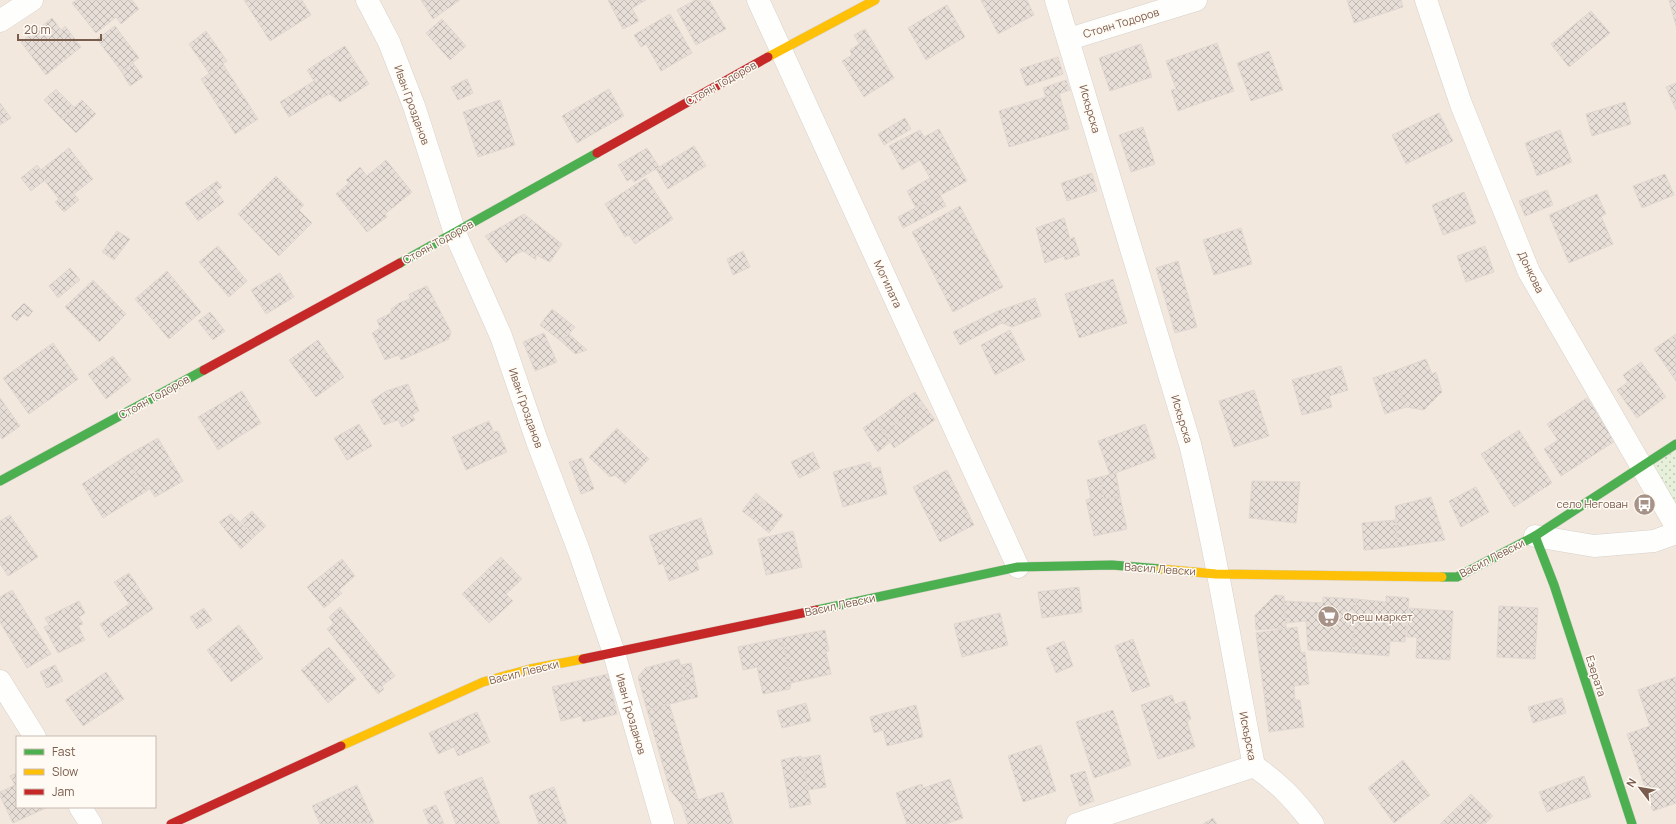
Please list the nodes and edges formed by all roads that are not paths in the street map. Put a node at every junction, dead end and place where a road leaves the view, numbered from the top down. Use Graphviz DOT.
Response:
graph roads {
  1 [pos="32,0"];
  2 [pos="367,0"];
  3 [pos="758,0"];
  4 [pos="875,0"];
  5 [pos="1056,0"];
  6 [pos="1196,0"];
  7 [pos="1426,0"];
  8 [pos="0,21"];
  9 [pos="1069,39"];
  10 [pos="781,49"];
  11 [pos="456,234"];
  12 [pos="1676,444"];
  13 [pos="1641,467"];
  14 [pos="0,482"];
  15 [pos="1676,526"];
  16 [pos="1676,533"];
  17 [pos="1535,536"];
  18 [pos="1018,567"];
  19 [pos="1216,574"];
  20 [pos="614,653"];
  21 [pos="0,681"];
  22 [pos="34,736"];
  23 [pos="1254,766"];
  24 [pos="81,808"];
  25 [pos="91,824"];
  26 [pos="171,824"];
  27 [pos="663,824"];
  28 [pos="1076,824"];
  29 [pos="1313,824"];
  30 [pos="1632,824"];
  1 -- 8 [label="street"];
  2 -- 11 [label="street, Иван Грозданов"];
  3 -- 10 [label="street, Могилата"];
  4 -- 10 [label="street, Стоян Тодоров"];
  5 -- 9 [label="street, Искърска"];
  6 -- 9 [label="street, Стоян Тодоров"];
  7 -- 13 [label="street, Донкова"];
  9 -- 19 [label="street, Искърска"];
  10 -- 11 [label="street, Стоян Тодоров"];
  10 -- 18 [label="street, Могилата"];
  11 -- 14 [label="street, Стоян Тодоров"];
  11 -- 20 [label="street, Иван Грозданов"];
  12 -- 13 [label="street, Васил Левски"];
  13 -- 15 [label="street, Донкова"];
  13 -- 17 [label="street, Васил Левски"];
  16 -- 17 [label="street, Васил Левски"];
  17 -- 19 [label="street, Васил Левски"];
  17 -- 30 [label="street, Езерата"];
  18 -- 19 [label="street, Васил Левски"];
  18 -- 20 [label="street, Васил Левски"];
  19 -- 23 [label="street, Искърска"];
  20 -- 26 [label="street, Васил Левски"];
  20 -- 27 [label="street, Иван Грозданов"];
  21 -- 22 [label="street"];
  23 -- 28 [label="street"];
  23 -- 29 [label="street, Искърска"];
  24 -- 25 [label="street"];
}
